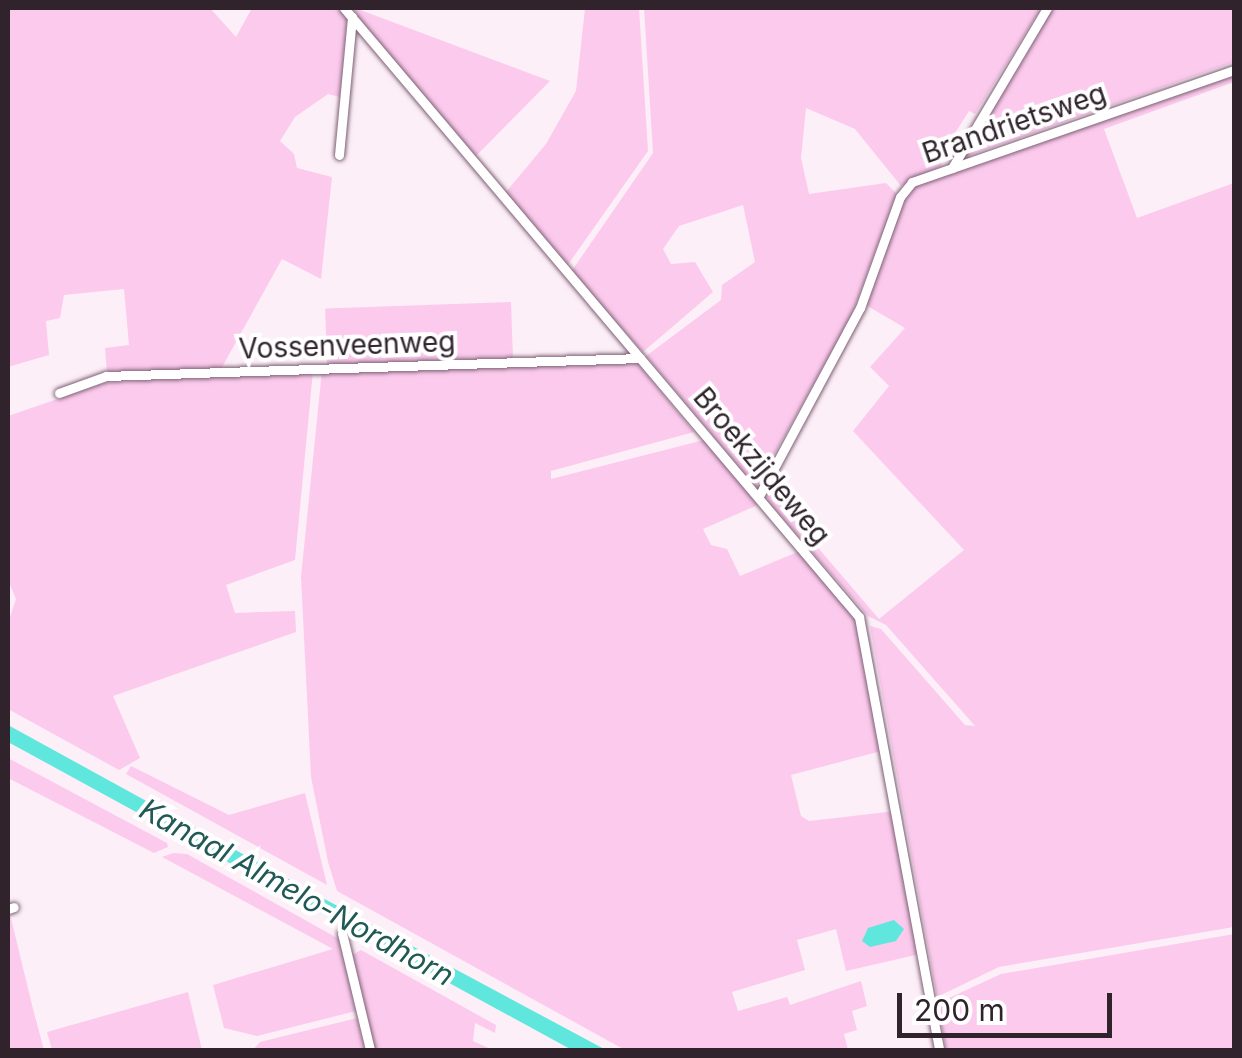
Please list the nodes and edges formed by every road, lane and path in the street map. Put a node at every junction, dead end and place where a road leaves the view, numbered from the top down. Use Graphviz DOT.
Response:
graph roads {
  1 [pos="344,8"];
  2 [pos="1047,8"];
  3 [pos="352,18"];
  4 [pos="1234,70"];
  5 [pos="339,155"];
  6 [pos="952,168"];
  7 [pos="640,358"];
  8 [pos="59,393"];
  9 [pos="759,496"];
  10 [pos="342,934"];
  11 [pos="370,1050"];
  12 [pos="939,1050"];
  1 -- 3 [label="street, Broekzijdeweg"];
  2 -- 6 [label="street"];
  3 -- 5 [label="street"];
  3 -- 7 [label="street, Broekzijdeweg"];
  4 -- 6 [label="street, Brandrietsweg"];
  6 -- 9 [label="street, Brandrietsweg"];
  7 -- 8 [label="street, Vossenveenweg"];
  7 -- 9 [label="street, Broekzijdeweg"];
  9 -- 12 [label="street, Broekzijdeweg"];
  10 -- 11 [label="street"];
}
